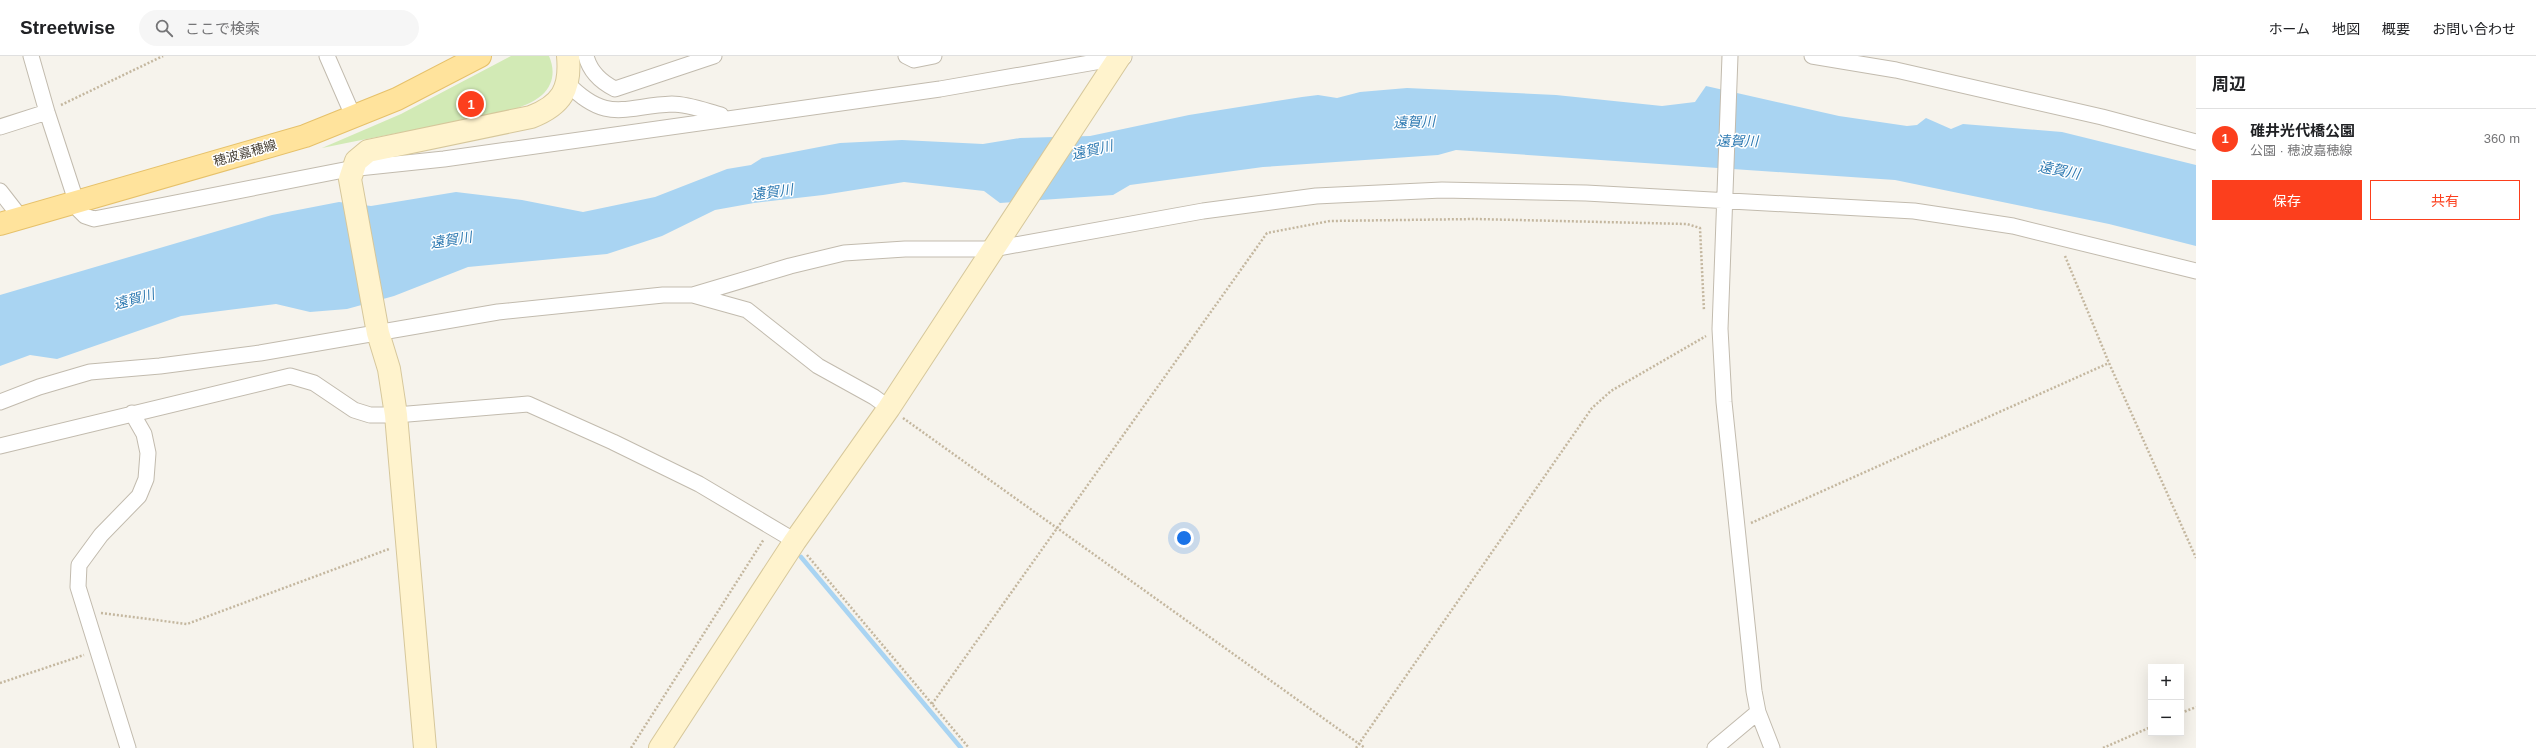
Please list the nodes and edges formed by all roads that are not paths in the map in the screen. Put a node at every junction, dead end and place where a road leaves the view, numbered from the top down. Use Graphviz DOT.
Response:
graph roads {
  1 [pos="31,56"];
  2 [pos="327,56"];
  3 [pos="480,56"];
  4 [pos="568,56"];
  5 [pos="586,56"];
  6 [pos="714,56"];
  7 [pos="906,56"];
  8 [pos="934,56"];
  9 [pos="1730,56"];
  10 [pos="1812,56"];
  11 [pos="1119,60"];
  12 [pos="567,83"];
  13 [pos="47,112"];
  14 [pos="732,117"];
  15 [pos="354,118"];
  16 [pos="0,127"];
  17 [pos="2196,142"];
  18 [pos="352,176"];
  19 [pos="0,191"];
  20 [pos="1723,198"];
  21 [pos="76,202"];
  22 [pos="21,218"];
  23 [pos="0,224"];
  24 [pos="998,242"];
  25 [pos="2196,271"];
  26 [pos="693,295"];
  27 [pos="377,328"];
  28 [pos="0,402"];
  29 [pos="889,408"];
  30 [pos="132,413"];
  31 [pos="396,415"];
  32 [pos="0,446"];
  33 [pos="795,541"];
  34 [pos="1758,712"];
  35 [pos="128,748"];
  36 [pos="425,748"];
  37 [pos="660,748"];
  38 [pos="1715,748"];
  39 [pos="1772,748"];
  1 -- 13 [label="street"];
  2 -- 15 [label="street"];
  3 -- 15 [label="main road, 穂波嘉穂線"];
  4 -- 12 [label="street"];
  5 -- 6 [label="street"];
  7 -- 8 [label="street"];
  9 -- 20 [label="street"];
  10 -- 17 [label="street"];
  11 -- 14 [label="street"];
  11 -- 24 [label="street"];
  12 -- 14 [label="street"];
  12 -- 18 [label="street"];
  13 -- 16 [label="street"];
  13 -- 21 [label="street"];
  14 -- 18 [label="street"];
  15 -- 21 [label="main road, 穂波嘉穂線"];
  18 -- 21 [label="street"];
  18 -- 27 [label="street"];
  19 -- 22 [label="street"];
  20 -- 24 [label="street"];
  20 -- 25 [label="street"];
  20 -- 34 [label="street"];
  21 -- 22 [label="main road, 穂波嘉穂線"];
  22 -- 23 [label="main road, 穂波嘉穂線"];
  24 -- 26 [label="street"];
  24 -- 29 [label="street"];
  26 -- 27 [label="street"];
  26 -- 29 [label="street"];
  27 -- 28 [label="street"];
  27 -- 31 [label="street"];
  29 -- 33 [label="street"];
  30 -- 31 [label="street"];
  30 -- 32 [label="street"];
  30 -- 35 [label="street"];
  31 -- 33 [label="street"];
  31 -- 36 [label="street"];
  33 -- 37 [label="street"];
  34 -- 38 [label="street"];
  34 -- 39 [label="street"];
}
